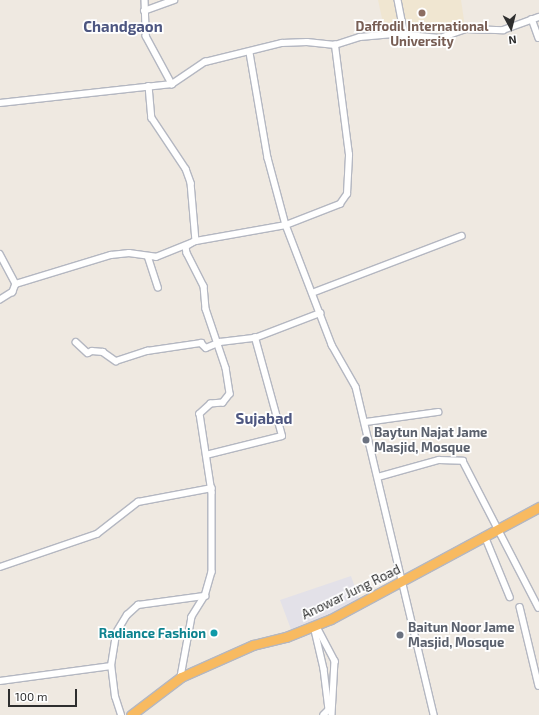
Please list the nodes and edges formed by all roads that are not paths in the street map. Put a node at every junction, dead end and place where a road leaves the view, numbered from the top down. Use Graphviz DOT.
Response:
graph roads {
  1 [pos="145,0"];
  2 [pos="174,0"];
  3 [pos="398,0"];
  4 [pos="144,11"];
  5 [pos="539,17"];
  6 [pos="532,19"];
  7 [pos="405,36"];
  8 [pos="539,38"];
  9 [pos="335,45"];
  10 [pos="250,53"];
  11 [pos="172,84"];
  12 [pos="149,86"];
  13 [pos="0,103"];
  14 [pos="286,225"];
  15 [pos="462,236"];
  16 [pos="196,241"];
  17 [pos="0,254"];
  18 [pos="148,256"];
  19 [pos="16,284"];
  20 [pos="158,287"];
  21 [pos="312,292"];
  22 [pos="0,300"];
  23 [pos="320,313"];
  24 [pos="256,338"];
  25 [pos="76,342"];
  26 [pos="217,344"];
  27 [pos="438,412"];
  28 [pos="366,422"];
  29 [pos="206,455"];
  30 [pos="378,477"];
  31 [pos="212,488"];
  32 [pos="539,507"];
  33 [pos="498,529"];
  34 [pos="485,536"];
  35 [pos="0,567"];
  36 [pos="404,580"];
  37 [pos="205,596"];
  38 [pos="510,597"];
  39 [pos="520,607"];
  40 [pos="539,608"];
  41 [pos="315,626"];
  42 [pos="111,666"];
  43 [pos="181,677"];
  44 [pos="0,681"];
  45 [pos="539,686"];
  46 [pos="121,715"];
  47 [pos="131,715"];
  48 [pos="324,715"];
  49 [pos="332,715"];
  50 [pos="434,715"];
  1 -- 4 [label="street"];
  2 -- 4 [label="street"];
  3 -- 7 [label="street"];
  4 -- 11 [label="street"];
  5 -- 6 [label="street"];
  6 -- 7 [label="street"];
  6 -- 8 [label="street"];
  7 -- 9 [label="street"];
  9 -- 10 [label="street"];
  9 -- 14 [label="street"];
  10 -- 11 [label="street"];
  10 -- 14 [label="street"];
  11 -- 12 [label="street"];
  12 -- 13 [label="street"];
  12 -- 16 [label="street"];
  14 -- 16 [label="street"];
  14 -- 21 [label="street"];
  15 -- 21 [label="street"];
  16 -- 18 [label="street"];
  16 -- 26 [label="street"];
  17 -- 19 [label="street"];
  18 -- 19 [label="street"];
  18 -- 20 [label="street"];
  19 -- 22 [label="street"];
  21 -- 23 [label="street"];
  23 -- 24 [label="street"];
  23 -- 28 [label="street"];
  24 -- 26 [label="street"];
  24 -- 29 [label="street"];
  25 -- 26 [label="street"];
  26 -- 29 [label="street"];
  27 -- 28 [label="street"];
  28 -- 30 [label="street"];
  29 -- 31 [label="street"];
  30 -- 33 [label="street"];
  30 -- 36 [label="street"];
  31 -- 35 [label="street"];
  31 -- 37 [label="street"];
  32 -- 33 [label="highway, Anowar Jung Road"];
  33 -- 34 [label="highway, Anowar Jung Road"];
  33 -- 40 [label="street"];
  34 -- 36 [label="highway, Anowar Jung Road"];
  34 -- 38 [label="street"];
  36 -- 41 [label="highway, Anowar Jung Road"];
  36 -- 50 [label="street"];
  37 -- 42 [label="street"];
  37 -- 43 [label="street"];
  39 -- 45 [label="street"];
  41 -- 43 [label="highway, Anowar Jung Road"];
  41 -- 48 [label="street"];
  41 -- 49 [label="street"];
  42 -- 44 [label="street"];
  42 -- 46 [label="street"];
  43 -- 47 [label="highway, Anowar Jung Road"];
}
